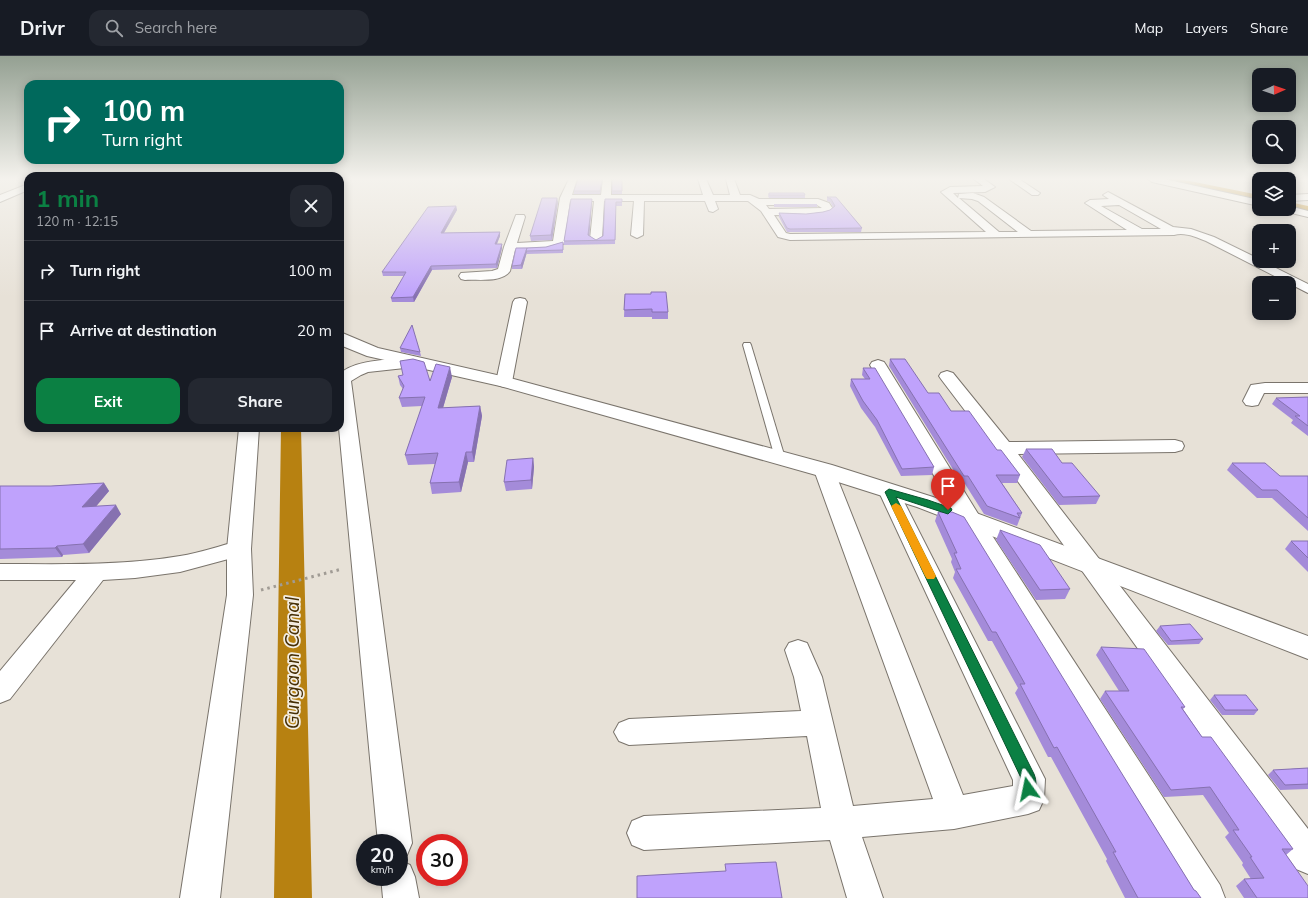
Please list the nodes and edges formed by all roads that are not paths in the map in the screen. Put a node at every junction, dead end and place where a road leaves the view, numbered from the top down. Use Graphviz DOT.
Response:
graph roads {
  1 [pos="520,218"];
  2 [pos="562,218"];
  3 [pos="599,218"];
  4 [pos="638,218"];
  5 [pos="769,218"];
  6 [pos="976,218"];
  7 [pos="1007,218"];
  8 [pos="1116,218"];
  9 [pos="1151,218"];
  10 [pos="1173,230"];
  11 [pos="1140,232"];
  12 [pos="1028,234"];
  13 [pos="637,235"];
  14 [pos="996,235"];
  15 [pos="596,239"];
  16 [pos="510,247"];
  17 [pos="465,276"];
  18 [pos="1308,289"];
  19 [pos="520,302"];
  20 [pos="344,340"];
  21 [pos="747,345"];
  22 [pos="417,363"];
  23 [pos="878,365"];
  24 [pos="947,376"];
  25 [pos="344,378"];
  26 [pos="504,382"];
  27 [pos="1308,388"];
  28 [pos="344,390"];
  29 [pos="1252,402"];
  30 [pos="249,432"];
  31 [pos="1175,446"];
  32 [pos="1003,448"];
  33 [pos="780,458"];
  34 [pos="824,470"];
  35 [pos="889,492"];
  36 [pos="970,519"];
  37 [pos="239,549"];
  38 [pos="1088,563"];
  39 [pos="97,570"];
  40 [pos="0,572"];
  41 [pos="1308,648"];
  42 [pos="798,650"];
  43 [pos="0,691"];
  44 [pos="817,723"];
  45 [pos="629,732"];
  46 [pos="954,813"];
  47 [pos="841,823"];
  48 [pos="644,833"];
  49 [pos="393,834"];
  50 [pos="1308,857"];
  51 [pos="399,886"];
  52 [pos="200,898"];
  53 [pos="401,898"];
  54 [pos="865,898"];
  55 [pos="1207,898"];
  1 -- 16 [label="street"];
  2 -- 16 [label="street"];
  3 -- 15 [label="street"];
  4 -- 13 [label="street"];
  5 -- 14 [label="street"];
  6 -- 14 [label="street"];
  7 -- 12 [label="street"];
  8 -- 11 [label="street"];
  9 -- 10 [label="street"];
  10 -- 11 [label="street"];
  10 -- 18 [label="street"];
  11 -- 12 [label="street"];
  12 -- 14 [label="street"];
  16 -- 17 [label="street"];
  19 -- 26 [label="street"];
  20 -- 22 [label="street"];
  21 -- 33 [label="lane"];
  22 -- 25 [label="street"];
  22 -- 26 [label="street"];
  23 -- 36 [label="street"];
  24 -- 32 [label="street"];
  26 -- 33 [label="street"];
  27 -- 29 [label="street"];
  28 -- 49 [label="street"];
  30 -- 37 [label="street"];
  31 -- 32 [label="street"];
  32 -- 38 [label="street"];
  33 -- 34 [label="street"];
  34 -- 35 [label="street"];
  34 -- 46 [label="street"];
  35 -- 36 [label="street"];
  35 -- 46 [label="street"];
  36 -- 38 [label="street"];
  36 -- 55 [label="street"];
  37 -- 39 [label="street"];
  37 -- 52 [label="street"];
  38 -- 41 [label="street"];
  38 -- 50 [label="street"];
  39 -- 40 [label="street"];
  39 -- 43 [label="street"];
  42 -- 44 [label="street"];
  44 -- 45 [label="street"];
  44 -- 47 [label="street"];
  46 -- 47 [label="street"];
  47 -- 48 [label="street"];
  47 -- 54 [label="street"];
  51 -- 53 [label="street"];
}
